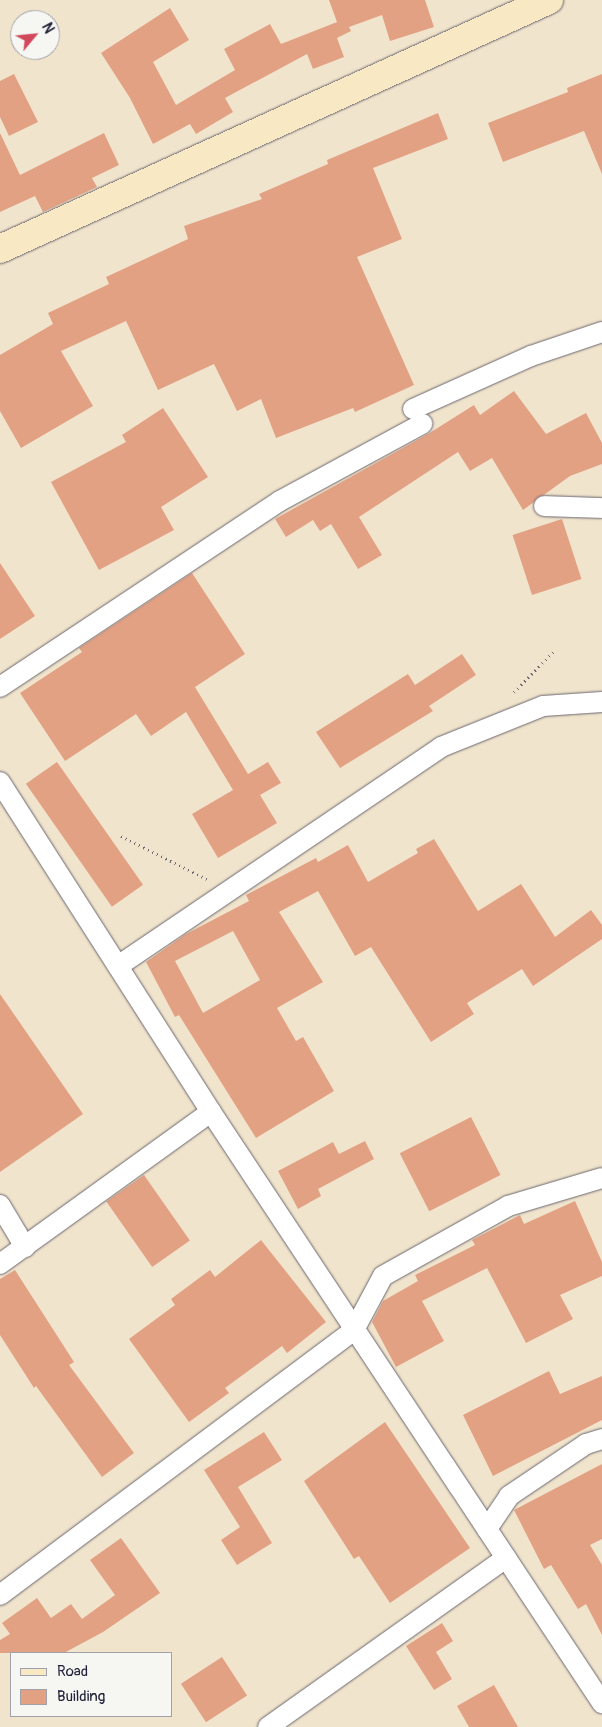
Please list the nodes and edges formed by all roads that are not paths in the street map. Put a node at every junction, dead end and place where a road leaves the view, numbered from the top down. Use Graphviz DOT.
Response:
graph roads {
  1 [pos="549,0"];
  2 [pos="0,249"];
  3 [pos="602,332"];
  4 [pos="544,506"];
  5 [pos="602,508"];
  6 [pos="0,687"];
  7 [pos="602,702"];
  8 [pos="0,782"];
  9 [pos="118,966"];
  10 [pos="211,1112"];
  11 [pos="602,1178"];
  12 [pos="0,1205"];
  13 [pos="26,1246"];
  14 [pos="0,1264"];
  15 [pos="354,1330"];
  16 [pos="602,1439"];
  17 [pos="487,1529"];
  18 [pos="506,1558"];
  19 [pos="0,1595"];
  20 [pos="602,1703"];
  21 [pos="268,1727"];
  1 -- 2 [label="main road"];
  3 -- 6 [label="street"];
  4 -- 5 [label="street"];
  7 -- 9 [label="street"];
  8 -- 9 [label="street"];
  9 -- 10 [label="street"];
  10 -- 13 [label="street"];
  10 -- 15 [label="street"];
  11 -- 15 [label="street"];
  12 -- 13 [label="street"];
  13 -- 14 [label="street"];
  15 -- 17 [label="street"];
  15 -- 19 [label="street"];
  16 -- 17 [label="street"];
  17 -- 18 [label="street"];
  18 -- 20 [label="street"];
  18 -- 21 [label="street"];
}
